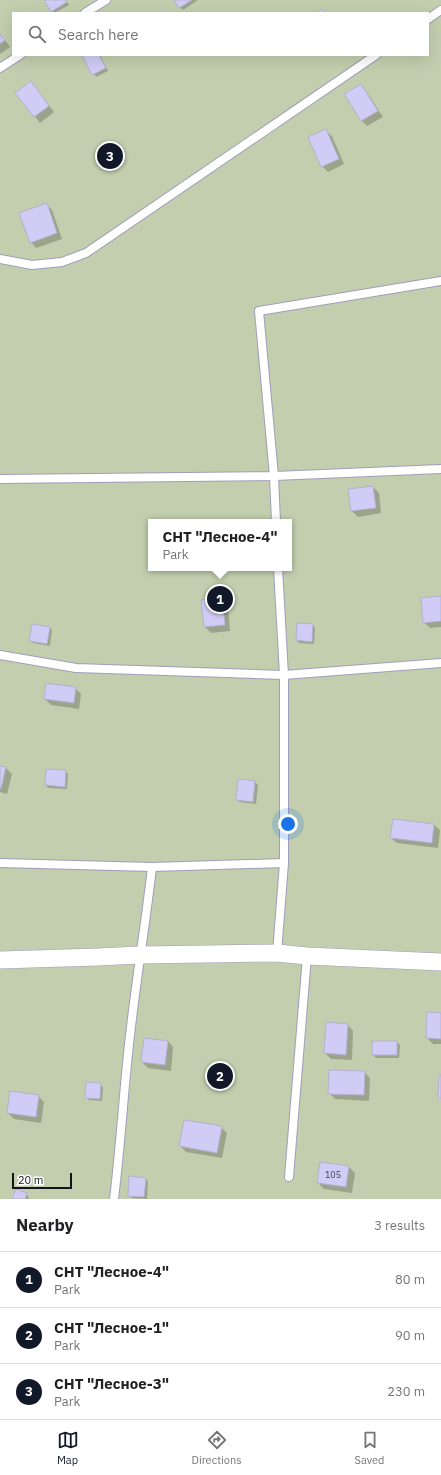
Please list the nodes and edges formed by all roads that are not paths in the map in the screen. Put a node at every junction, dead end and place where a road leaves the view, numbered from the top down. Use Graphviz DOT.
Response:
graph roads {
  1 [pos="106,0"];
  2 [pos="441,10"];
  3 [pos="88,12"];
  4 [pos="429,18"];
  5 [pos="18,56"];
  6 [pos="375,56"];
  7 [pos="0,68"];
  8 [pos="0,260"];
  9 [pos="441,281"];
  10 [pos="441,469"];
  11 [pos="274,476"];
  12 [pos="0,479"];
  13 [pos="276,519"];
  14 [pos="278,571"];
  15 [pos="0,655"];
  16 [pos="441,663"];
  17 [pos="284,675"];
  18 [pos="0,863"];
  19 [pos="284,863"];
  20 [pos="152,867"];
  21 [pos="276,953"];
  22 [pos="140,955"];
  23 [pos="307,956"];
  24 [pos="0,960"];
  25 [pos="441,962"];
  26 [pos="290,1176"];
  27 [pos="114,1199"];
  1 -- 3 [label="lane"];
  2 -- 4 [label="lane"];
  5 -- 7 [label="lane"];
  6 -- 8 [label="lane"];
  9 -- 11 [label="lane"];
  10 -- 11 [label="lane"];
  11 -- 12 [label="lane"];
  11 -- 13 [label="lane"];
  14 -- 17 [label="lane"];
  15 -- 17 [label="lane"];
  16 -- 17 [label="lane"];
  17 -- 19 [label="lane"];
  18 -- 20 [label="lane"];
  19 -- 20 [label="lane"];
  19 -- 21 [label="lane"];
  20 -- 22 [label="lane"];
  21 -- 22 [label="street"];
  21 -- 23 [label="street"];
  22 -- 24 [label="street"];
  22 -- 27 [label="lane"];
  23 -- 25 [label="street"];
  23 -- 26 [label="lane"];
}
